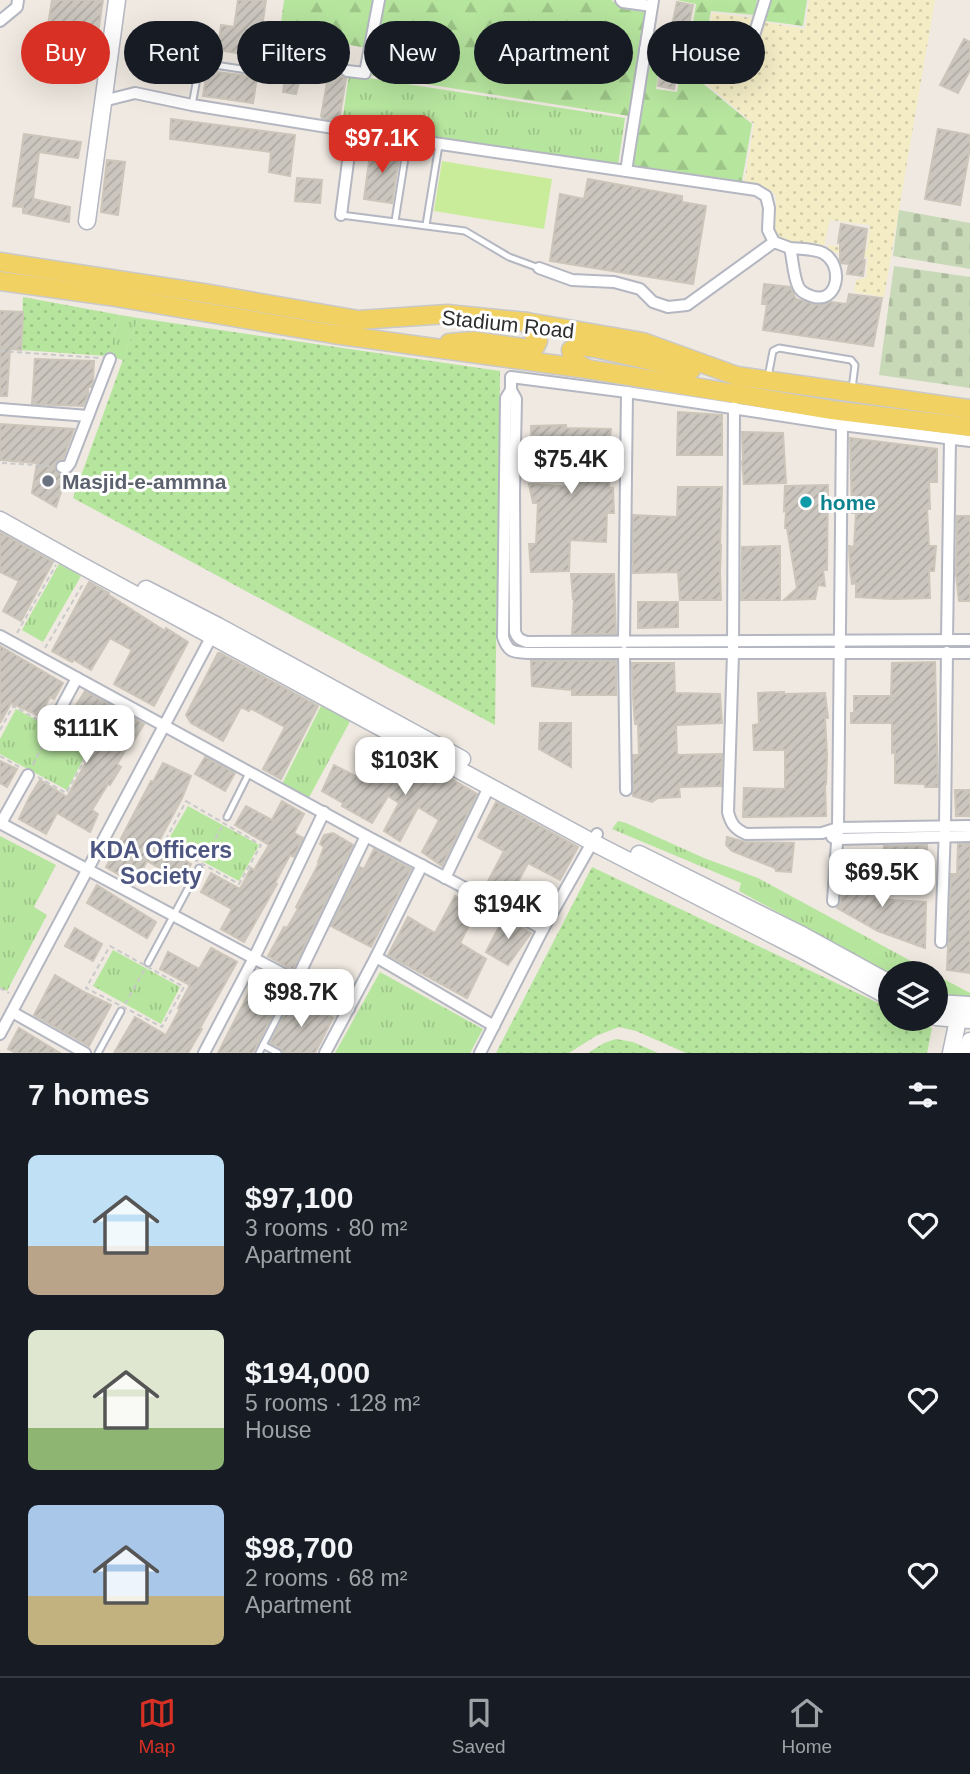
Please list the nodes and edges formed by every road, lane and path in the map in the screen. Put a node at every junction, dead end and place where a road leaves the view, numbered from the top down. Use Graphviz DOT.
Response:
graph roads {
  1 [pos="18,0"];
  2 [pos="117,0"];
  3 [pos="379,0"];
  4 [pos="621,0"];
  5 [pos="765,0"];
  6 [pos="652,3"];
  7 [pos="0,21"];
  8 [pos="645,49"];
  9 [pos="237,68"];
  10 [pos="350,71"];
  11 [pos="103,101"];
  12 [pos="192,106"];
  13 [pos="352,131"];
  14 [pos="408,139"];
  15 [pos="439,143"];
  16 [pos="626,171"];
  17 [pos="341,215"];
  18 [pos="87,221"];
  19 [pos="395,221"];
  20 [pos="426,225"];
  21 [pos="774,242"];
  22 [pos="790,248"];
  23 [pos="0,262"];
  24 [pos="539,268"];
  25 [pos="0,281"];
  26 [pos="527,322"];
  27 [pos="419,345"];
  28 [pos="0,351"];
  29 [pos="110,359"];
  30 [pos="511,359"];
  31 [pos="587,369"];
  32 [pos="737,376"];
  33 [pos="511,377"];
  34 [pos="767,380"];
  35 [pos="626,392"];
  36 [pos="852,392"];
  37 [pos="734,408"];
  38 [pos="0,409"];
  39 [pos="970,409"];
  40 [pos="88,416"];
  41 [pos="842,425"];
  42 [pos="970,427"];
  43 [pos="950,438"];
  44 [pos="970,441"];
  45 [pos="2,463"];
  46 [pos="62,467"];
  47 [pos="0,508"];
  48 [pos="0,520"];
  49 [pos="72,557"];
  50 [pos="90,570"];
  51 [pos="215,631"];
  52 [pos="0,636"];
  53 [pos="947,639"];
  54 [pos="733,640"];
  55 [pos="970,640"];
  56 [pos="12,642"];
  57 [pos="624,647"];
  58 [pos="841,647"];
  59 [pos="947,652"];
  60 [pos="733,653"];
  61 [pos="970,653"];
  62 [pos="39,657"];
  63 [pos="77,678"];
  64 [pos="53,724"];
  65 [pos="164,726"];
  66 [pos="0,730"];
  67 [pos="0,756"];
  68 [pos="250,771"];
  69 [pos="29,774"];
  70 [pos="489,787"];
  71 [pos="626,790"];
  72 [pos="324,812"];
  73 [pos="225,819"];
  74 [pos="1,823"];
  75 [pos="970,826"];
  76 [pos="944,831"];
  77 [pos="838,833"];
  78 [pos="366,836"];
  79 [pos="970,836"];
  80 [pos="595,838"];
  81 [pos="422,865"];
  82 [pos="200,866"];
  83 [pos="87,869"];
  84 [pos="445,878"];
  85 [pos="833,901"];
  86 [pos="174,915"];
  87 [pos="543,929"];
  88 [pos="941,942"];
  89 [pos="376,957"];
  90 [pos="254,958"];
  91 [pos="148,964"];
  92 [pos="878,978"];
  93 [pos="296,981"];
  94 [pos="878,991"];
  95 [pos="122,1009"];
  96 [pos="349,1009"];
  97 [pos="12,1012"];
  98 [pos="964,1012"];
  99 [pos="494,1026"];
  100 [pos="0,1034"];
  101 [pos="970,1041"];
  102 [pos="263,1045"];
  103 [pos="85,1053"];
  104 [pos="98,1053"];
  105 [pos="205,1053"];
  106 [pos="259,1053"];
  107 [pos="278,1053"];
  108 [pos="325,1053"];
  109 [pos="480,1053"];
  110 [pos="951,1053"];
  111 [pos="967,1053"];
  1 -- 7 [label="street"];
  2 -- 11 [label="street"];
  3 -- 10 [label="street"];
  4 -- 6 [label="street"];
  5 -- 8 [label="street"];
  6 -- 8 [label="street"];
  8 -- 16 [label="street"];
  9 -- 12 [label="lane"];
  11 -- 12 [label="street"];
  11 -- 18 [label="street"];
  12 -- 13 [label="street"];
  13 -- 14 [label="street"];
  13 -- 17 [label="street"];
  14 -- 15 [label="street"];
  14 -- 19 [label="lane"];
  15 -- 16 [label="street"];
  15 -- 20 [label="lane"];
  16 -- 21 [label="street"];
  17 -- 19 [label="lane"];
  19 -- 20 [label="lane"];
  20 -- 24 [label="lane"];
  21 -- 22 [label="street"];
  21 -- 24 [label="street"];
  22 -- 22 [label="street"];
  23 -- 26 [label="main road, Stadium Road"];
  25 -- 27 [label="main road, Stadium Road"];
  26 -- 27 [label="main road"];
  26 -- 32 [label="main road, Stadium Road"];
  27 -- 30 [label="main road, Stadium Road"];
  28 -- 29 [label="path"];
  29 -- 40 [label="street"];
  30 -- 31 [label="main road, Stadium Road"];
  30 -- 33 [label="street"];
  31 -- 32 [label="main road"];
  31 -- 42 [label="main road, Stadium Road"];
  32 -- 34 [label="main road, Stadium Road"];
  33 -- 35 [label="street"];
  33 -- 57 [label="street"];
  34 -- 36 [label="main road, Stadium Road"];
  34 -- 36 [label="lane"];
  35 -- 37 [label="street"];
  35 -- 57 [label="street"];
  36 -- 39 [label="main road, Stadium Road"];
  37 -- 41 [label="street"];
  37 -- 54 [label="street"];
  38 -- 40 [label="street"];
  40 -- 46 [label="street"];
  41 -- 43 [label="street"];
  41 -- 58 [label="street"];
  43 -- 44 [label="street"];
  43 -- 53 [label="street"];
  45 -- 46 [label="path"];
  47 -- 49 [label="street"];
  48 -- 49 [label="street"];
  49 -- 50 [label="street"];
  49 -- 51 [label="street"];
  49 -- 56 [label="path"];
  50 -- 51 [label="street"];
  50 -- 62 [label="path"];
  51 -- 65 [label="street"];
  51 -- 70 [label="street"];
  51 -- 80 [label="street"];
  52 -- 56 [label="street"];
  53 -- 55 [label="street"];
  53 -- 58 [label="street"];
  54 -- 57 [label="street"];
  54 -- 58 [label="street"];
  54 -- 60 [label="street"];
  56 -- 62 [label="street"];
  57 -- 60 [label="street"];
  57 -- 71 [label="street"];
  58 -- 59 [label="street"];
  58 -- 60 [label="street"];
  58 -- 77 [label="street"];
  59 -- 61 [label="street"];
  59 -- 76 [label="street"];
  60 -- 77 [label="street"];
  62 -- 63 [label="street"];
  63 -- 64 [label="street"];
  63 -- 65 [label="street"];
  64 -- 66 [label="path"];
  64 -- 69 [label="path"];
  64 -- 69 [label="path"];
  65 -- 68 [label="street"];
  65 -- 83 [label="street"];
  67 -- 69 [label="path"];
  68 -- 72 [label="street"];
  68 -- 73 [label="lane"];
  69 -- 74 [label="street"];
  70 -- 80 [label="street"];
  70 -- 84 [label="street"];
  72 -- 78 [label="street"];
  72 -- 90 [label="street"];
  73 -- 82 [label="path"];
  73 -- 82 [label="path"];
  73 -- 82 [label="path"];
  74 -- 83 [label="street"];
  75 -- 76 [label="street"];
  76 -- 77 [label="street"];
  76 -- 79 [label="street"];
  76 -- 88 [label="street"];
  77 -- 85 [label="street"];
  78 -- 81 [label="street"];
  78 -- 93 [label="street"];
  80 -- 87 [label="street"];
  80 -- 92 [label="street"];
  80 -- 94 [label="street"];
  81 -- 84 [label="street"];
  81 -- 89 [label="street"];
  82 -- 86 [label="lane"];
  83 -- 86 [label="street"];
  83 -- 97 [label="street"];
  84 -- 87 [label="street"];
  86 -- 90 [label="street"];
  86 -- 91 [label="lane"];
  87 -- 99 [label="street"];
  89 -- 96 [label="street"];
  89 -- 99 [label="street"];
  90 -- 93 [label="street"];
  90 -- 105 [label="street"];
  91 -- 95 [label="path"];
  91 -- 95 [label="path"];
  91 -- 95 [label="path"];
  93 -- 96 [label="street"];
  93 -- 102 [label="lane"];
  95 -- 104 [label="lane"];
  96 -- 108 [label="street"];
  97 -- 100 [label="street"];
  97 -- 103 [label="street"];
  98 -- 110 [label="street"];
  99 -- 109 [label="street"];
  101 -- 111 [label="street"];
  102 -- 106 [label="lane"];
  102 -- 107 [label="lane"];
}
